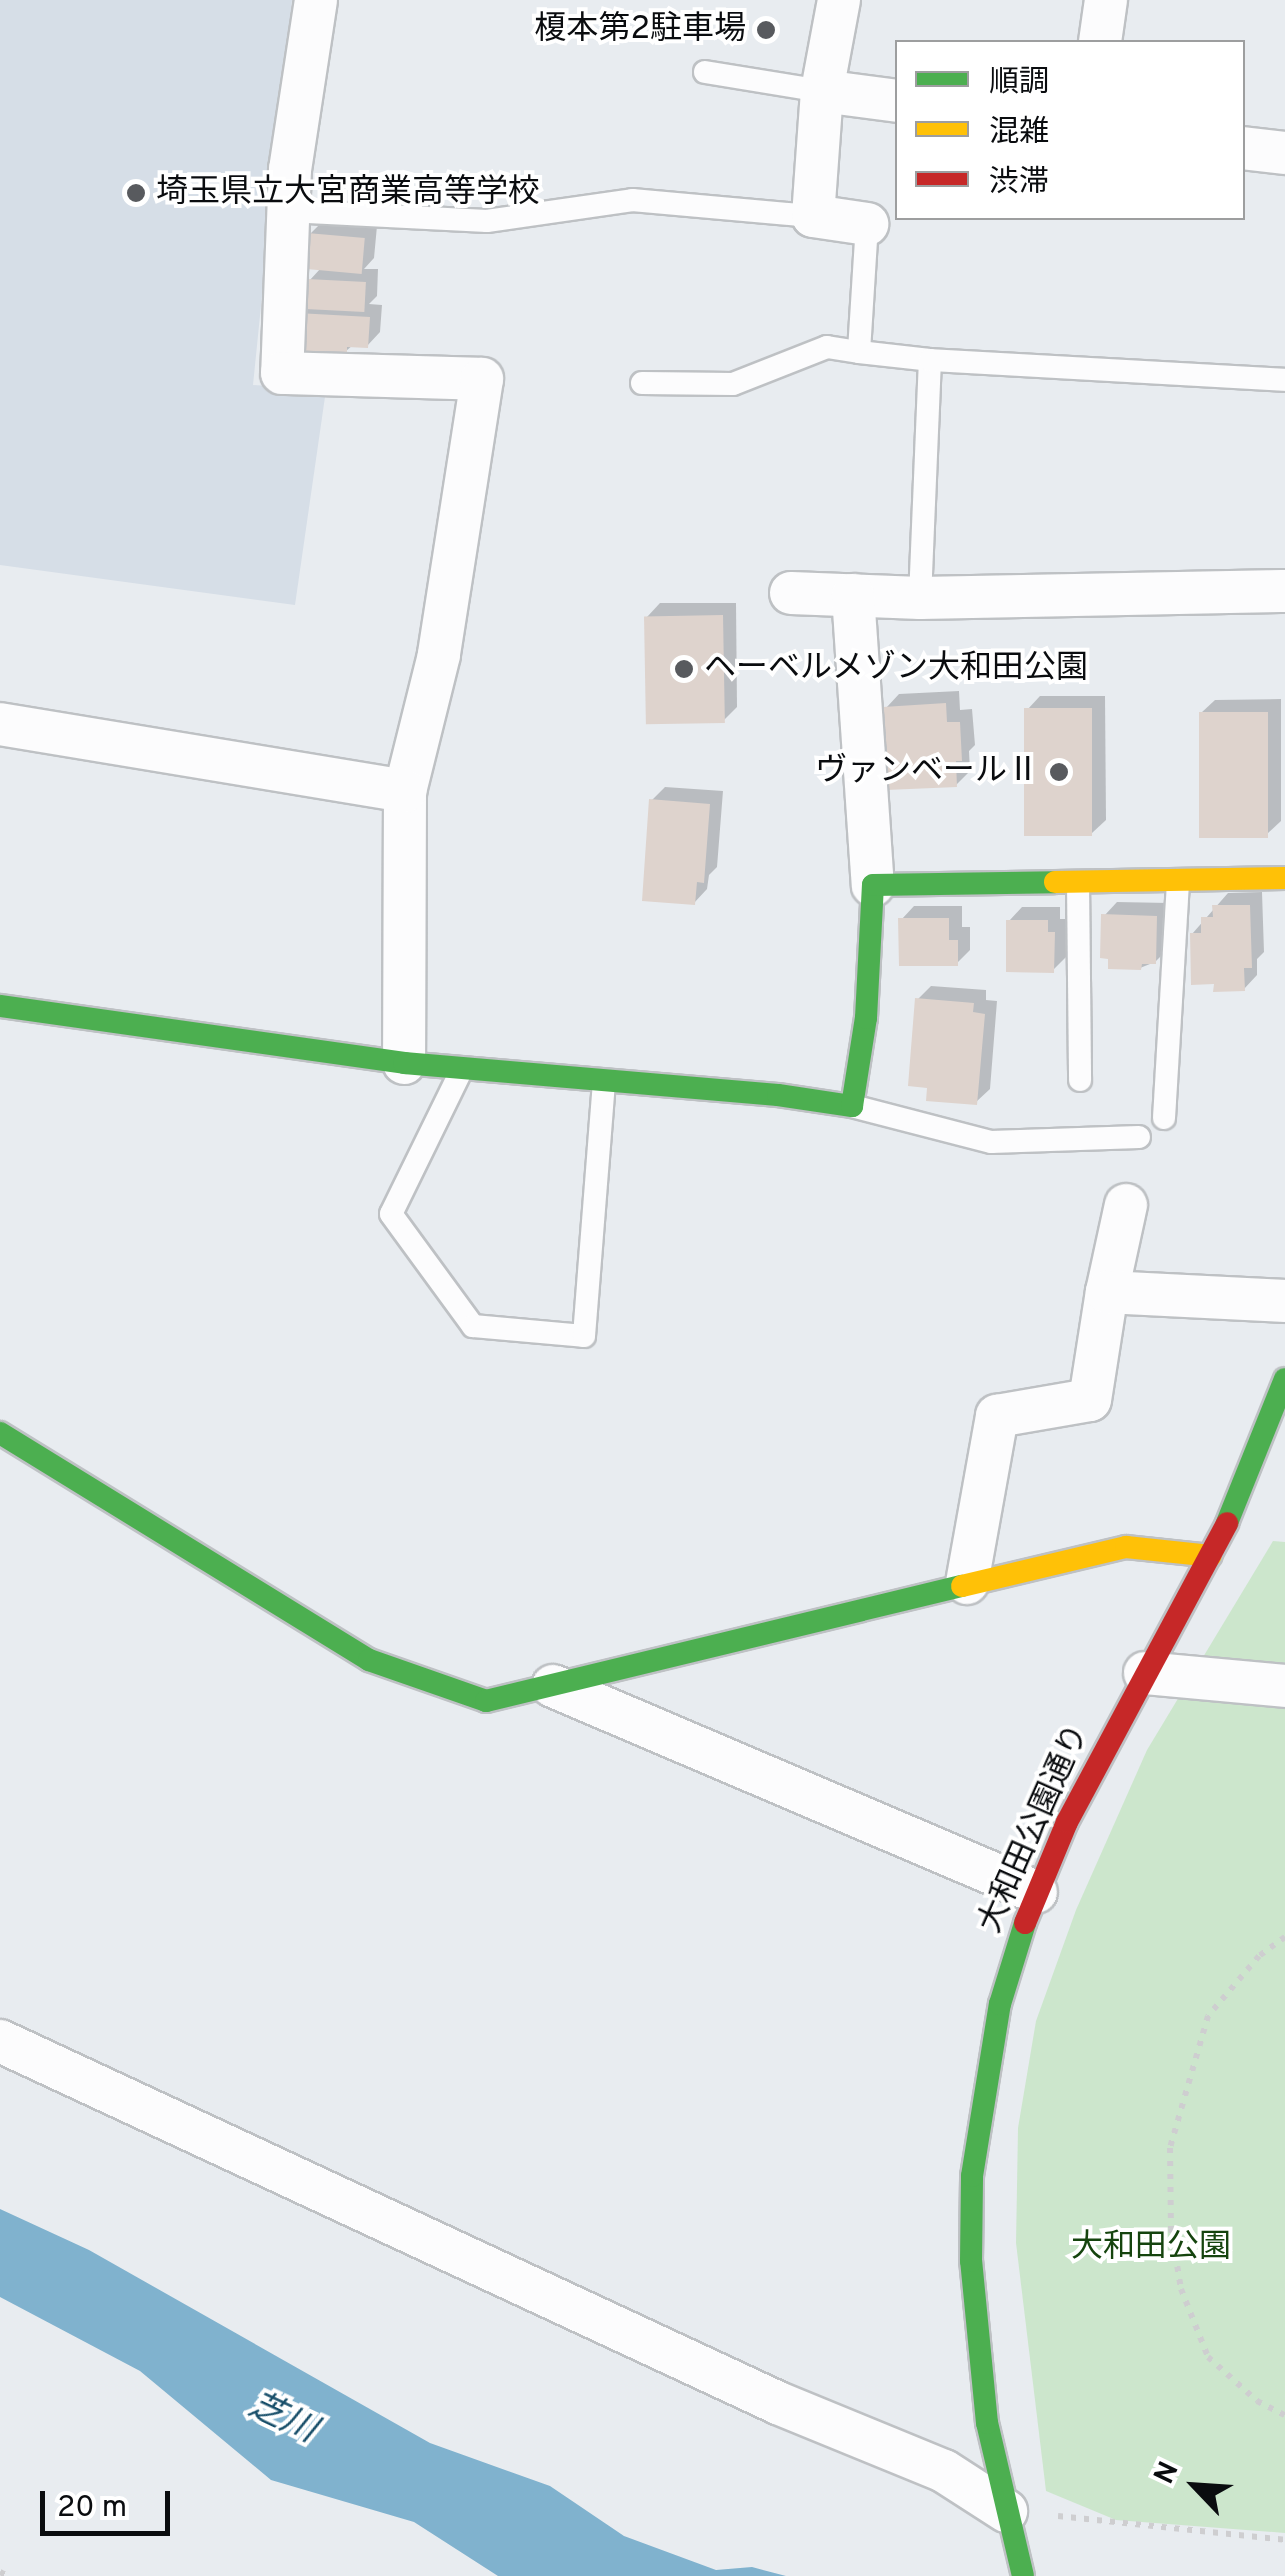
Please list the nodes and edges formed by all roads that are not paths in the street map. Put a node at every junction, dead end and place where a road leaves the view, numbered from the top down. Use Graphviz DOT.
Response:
graph roads {
  1 [pos="316,0"];
  2 [pos="838,0"];
  3 [pos="1106,0"];
  4 [pos="1100,40"];
  5 [pos="705,72"];
  6 [pos="822,90"];
  7 [pos="895,101"];
  8 [pos="1245,148"];
  9 [pos="1285,153"];
  10 [pos="288,211"];
  11 [pos="813,216"];
  12 [pos="868,224"];
  13 [pos="859,352"];
  14 [pos="930,360"];
  15 [pos="1285,380"];
  16 [pos="642,383"];
  17 [pos="1285,591"];
  18 [pos="791,593"];
  19 [pos="853,595"];
  20 [pos="920,598"];
  21 [pos="0,724"];
  22 [pos="405,791"];
  23 [pos="1285,878"];
  24 [pos="1178,880"];
  25 [pos="1078,882"];
  26 [pos="873,885"];
  27 [pos="0,1006"];
  28 [pos="404,1063"];
  29 [pos="462,1069"];
  30 [pos="1080,1080"];
  31 [pos="604,1084"];
  32 [pos="852,1106"];
  33 [pos="1164,1118"];
  34 [pos="1139,1137"];
  35 [pos="1126,1206"];
  36 [pos="1107,1292"];
  37 [pos="1285,1300"];
  38 [pos="1285,1379"];
  39 [pos="0,1432"];
  40 [pos="1211,1556"];
  41 [pos="966,1582"];
  42 [pos="1144,1673"];
  43 [pos="554,1686"];
  44 [pos="1285,1686"];
  45 [pos="1036,1892"];
  46 [pos="0,2041"];
  47 [pos="1006,2510"];
  48 [pos="1022,2569"];
  1 -- 10 [label="street"];
  2 -- 6 [label="street"];
  3 -- 4 [label="street"];
  5 -- 6 [label="lane"];
  6 -- 7 [label="street"];
  6 -- 11 [label="street"];
  8 -- 9 [label="street"];
  10 -- 11 [label="lane"];
  10 -- 22 [label="street"];
  11 -- 12 [label="street"];
  12 -- 13 [label="lane"];
  13 -- 14 [label="lane"];
  13 -- 16 [label="lane"];
  14 -- 15 [label="lane"];
  14 -- 20 [label="lane"];
  17 -- 20 [label="street"];
  18 -- 19 [label="street"];
  19 -- 20 [label="street"];
  19 -- 26 [label="street"];
  21 -- 22 [label="street"];
  22 -- 28 [label="street"];
  23 -- 24 [label="street"];
  24 -- 25 [label="street"];
  24 -- 33 [label="lane"];
  25 -- 26 [label="street"];
  25 -- 30 [label="lane"];
  26 -- 32 [label="street"];
  27 -- 28 [label="street"];
  28 -- 29 [label="street"];
  29 -- 31 [label="street"];
  29 -- 31 [label="lane"];
  31 -- 32 [label="street"];
  32 -- 34 [label="lane"];
  35 -- 36 [label="street"];
  36 -- 37 [label="street"];
  36 -- 41 [label="street"];
  38 -- 40 [label="street, 大和田公園通り"];
  39 -- 43 [label="street"];
  40 -- 41 [label="street"];
  40 -- 42 [label="street, 大和田公園通り"];
  41 -- 43 [label="street"];
  42 -- 44 [label="street"];
  42 -- 45 [label="street, 大和田公園通り"];
  43 -- 45 [label="street"];
  45 -- 47 [label="street, 大和田公園通り"];
  46 -- 47 [label="street"];
  47 -- 48 [label="street, 大和田公園通り"];
}
